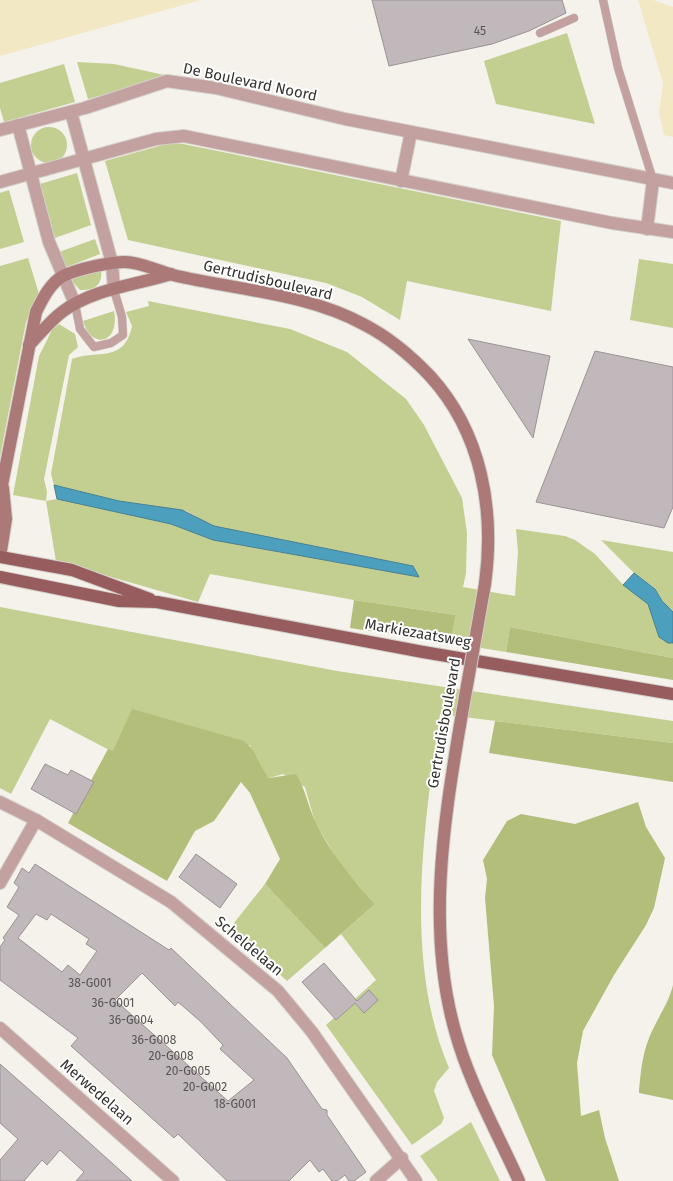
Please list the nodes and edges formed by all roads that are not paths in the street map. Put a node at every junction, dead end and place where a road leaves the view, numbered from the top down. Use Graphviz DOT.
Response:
graph roads {
  1 [pos="603,0"];
  2 [pos="574,18"];
  3 [pos="540,33"];
  4 [pos="71,112"];
  5 [pos="18,125"];
  6 [pos="0,130"];
  7 [pos="411,132"];
  8 [pos="84,160"];
  9 [pos="29,174"];
  10 [pos="653,180"];
  11 [pos="401,181"];
  12 [pos="0,182"];
  13 [pos="673,183"];
  14 [pos="647,229"];
  15 [pos="673,232"];
  16 [pos="112,263"];
  17 [pos="171,274"];
  18 [pos="62,277"];
  19 [pos="114,290"];
  20 [pos="75,304"];
  21 [pos="29,345"];
  22 [pos="1,492"];
  23 [pos="0,557"];
  24 [pos="0,577"];
  25 [pos="157,602"];
  26 [pos="673,694"];
  27 [pos="0,802"];
  28 [pos="36,820"];
  29 [pos="0,883"];
  30 [pos="0,1028"];
  31 [pos="402,1158"];
  32 [pos="173,1181"];
  33 [pos="376,1181"];
  34 [pos="416,1181"];
  35 [pos="519,1181"];
  1 -- 10 [label="lane"];
  2 -- 3 [label="lane"];
  4 -- 5 [label="street, De Boulevard Noord"];
  4 -- 7 [label="street, De Boulevard Noord"];
  4 -- 8 [label="street"];
  5 -- 6 [label="street, De Boulevard Noord"];
  5 -- 9 [label="street"];
  7 -- 10 [label="street, De Boulevard Noord"];
  7 -- 11 [label="street"];
  8 -- 9 [label="street"];
  8 -- 11 [label="street"];
  8 -- 16 [label="street"];
  9 -- 12 [label="street"];
  9 -- 18 [label="street"];
  10 -- 13 [label="street, De Boulevard Noord"];
  10 -- 14 [label="street"];
  11 -- 14 [label="street"];
  14 -- 15 [label="street"];
  16 -- 17 [label="street, Gertrudisboulevard"];
  16 -- 18 [label="street, Gertrudisboulevard"];
  16 -- 19 [label="street"];
  17 -- 19 [label="street, Gertrudisboulevard"];
  17 -- 35 [label="street, Gertrudisboulevard, bridge"];
  18 -- 20 [label="street"];
  18 -- 21 [label="street"];
  19 -- 20 [label="street, Gertrudisboulevard"];
  19 -- 20 [label="lane"];
  20 -- 21 [label="street, Gertrudisboulevard"];
  21 -- 22 [label="street"];
  22 -- 23 [label="street"];
  23 -- 25 [label="main road, Markiezaatsweg"];
  24 -- 25 [label="main road, Markiezaatsweg"];
  25 -- 26 [label="main road, Markiezaatsweg"];
  27 -- 28 [label="street, Scheldelaan"];
  28 -- 29 [label="street"];
  28 -- 31 [label="street, Scheldelaan"];
  30 -- 32 [label="street, Merwedelaan"];
  31 -- 33 [label="street"];
  31 -- 34 [label="street, Scheldelaan"];
}
